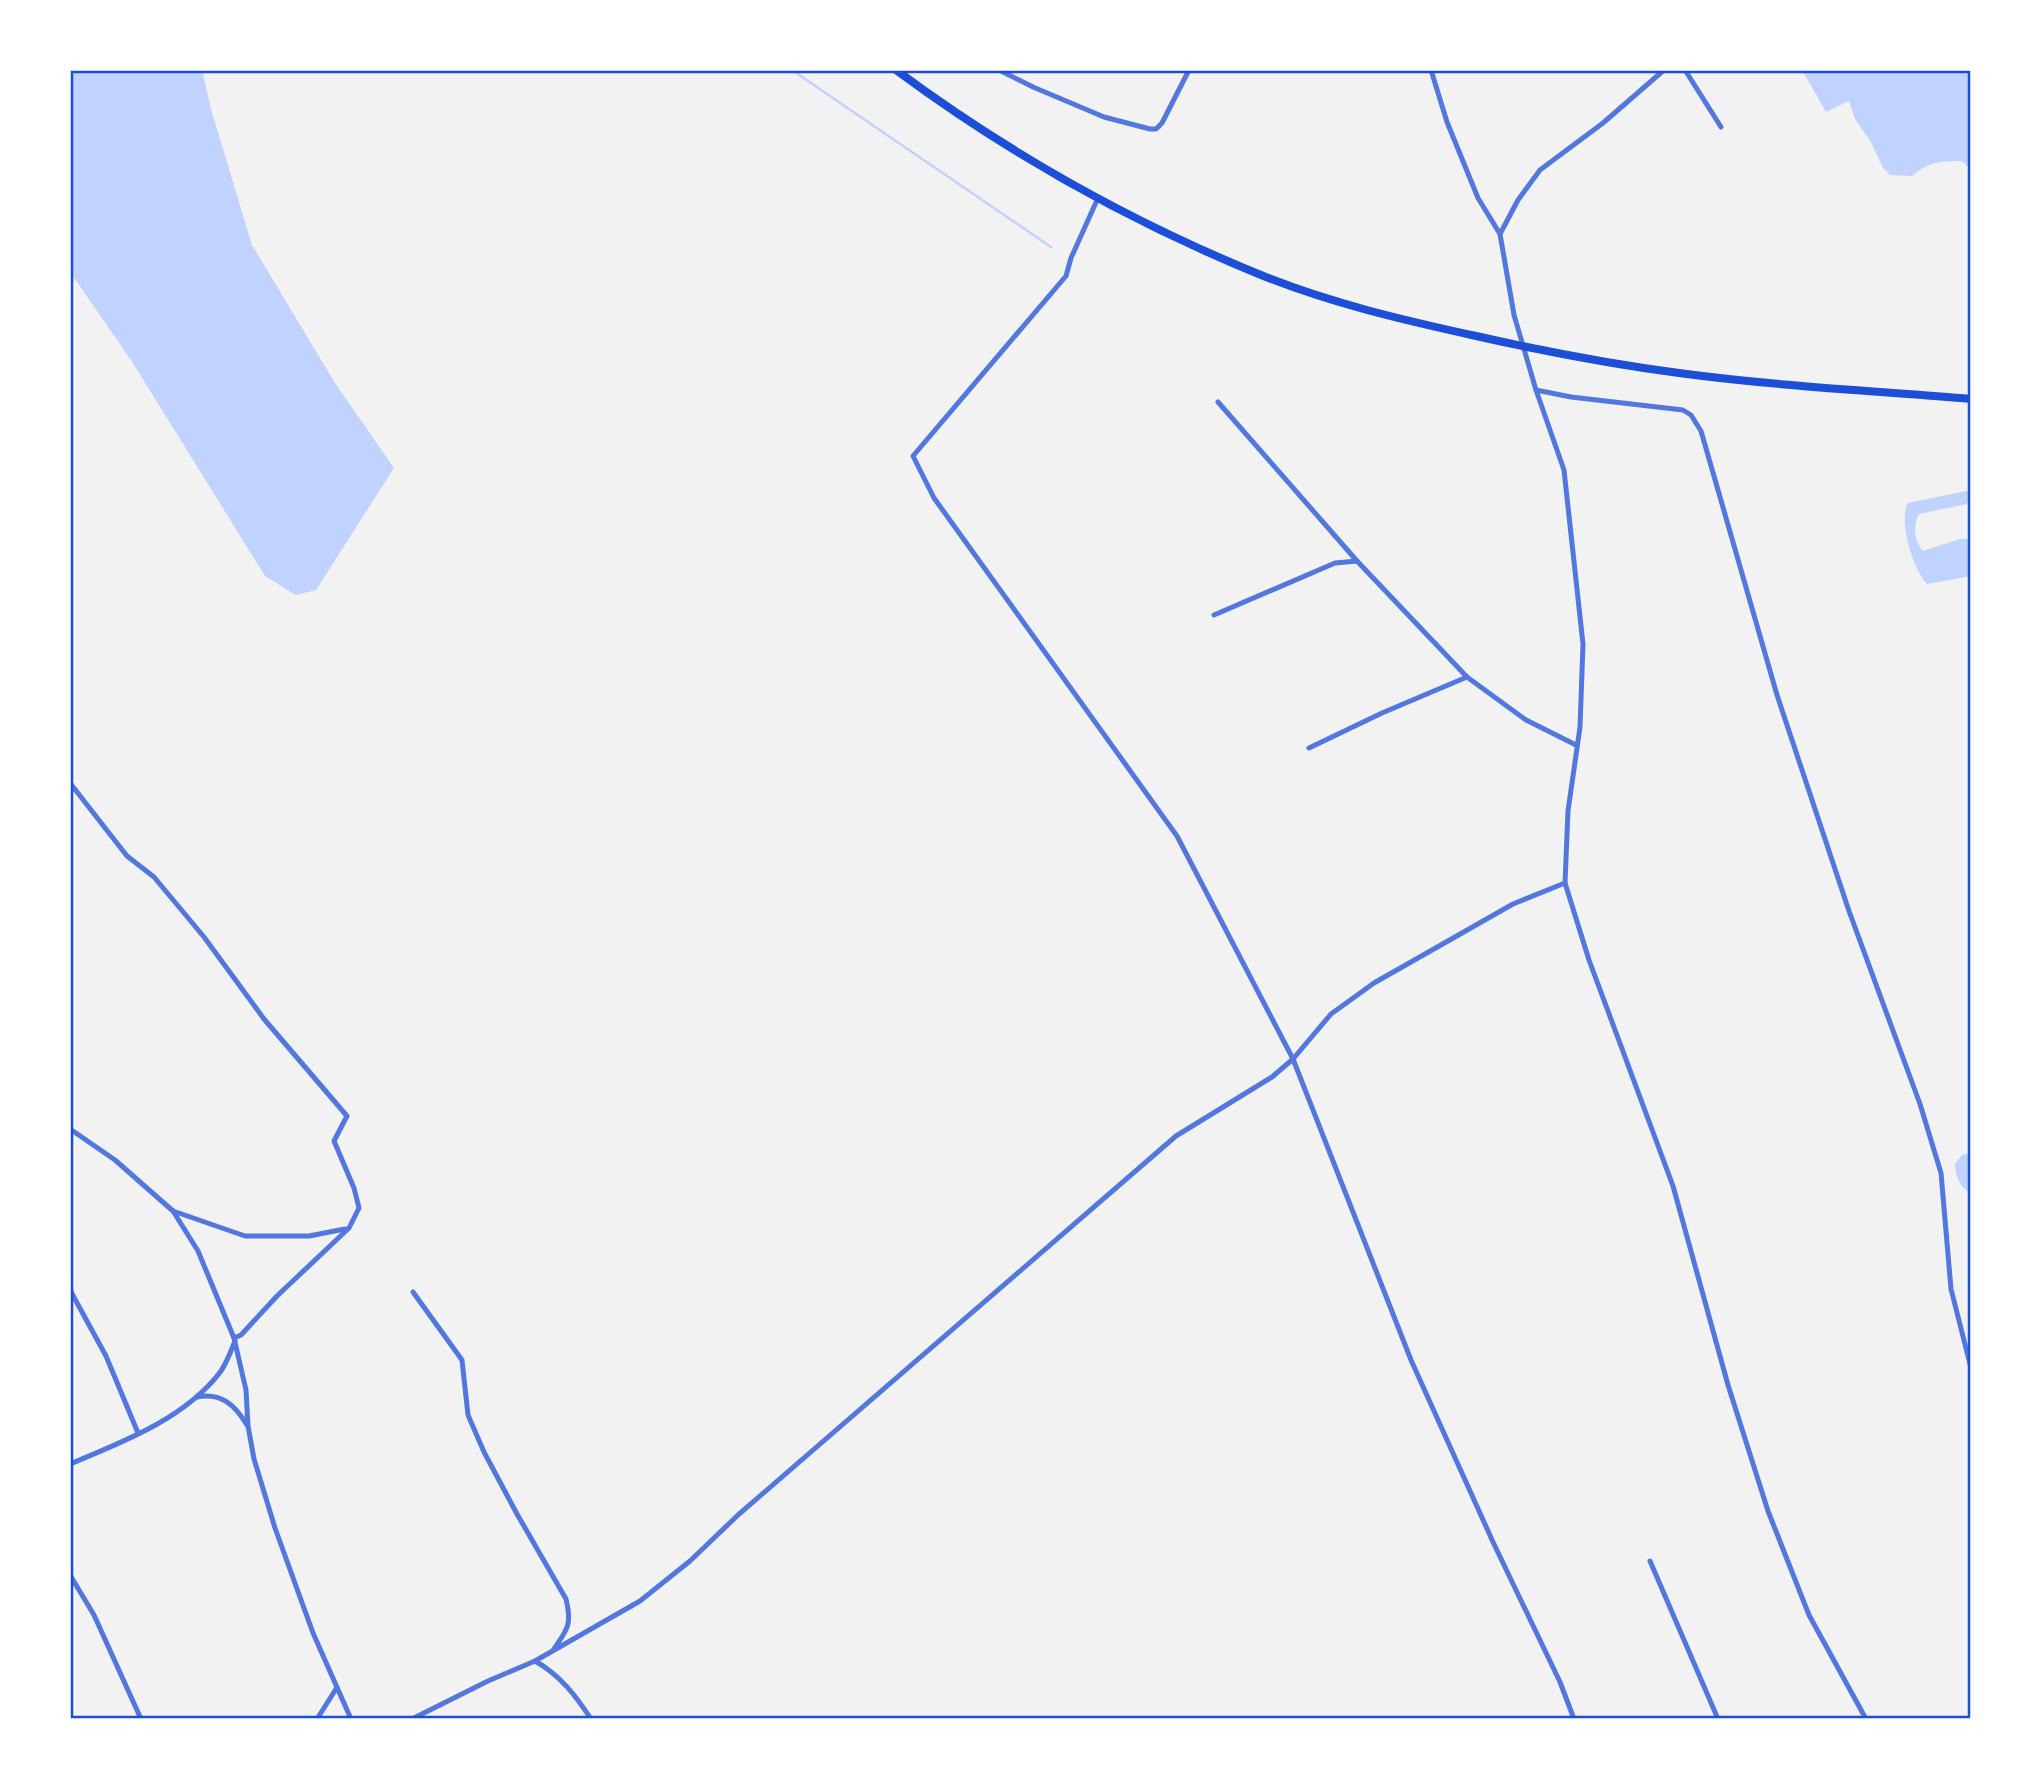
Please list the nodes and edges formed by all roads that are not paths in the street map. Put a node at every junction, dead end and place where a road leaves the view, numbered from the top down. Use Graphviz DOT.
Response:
graph roads {
  1 [pos="896,70"];
  2 [pos="999,70"];
  3 [pos="1189,70"];
  4 [pos="1431,70"];
  5 [pos="1664,70"];
  6 [pos="1685,70"];
  7 [pos="1721,127"];
  8 [pos="1098,198"];
  9 [pos="1500,234"];
  10 [pos="1525,346"];
  11 [pos="1536,390"];
  12 [pos="1971,399"];
  13 [pos="1218,402"];
  14 [pos="1357,561"];
  15 [pos="1214,615"];
  16 [pos="1467,677"];
  17 [pos="1576,745"];
  18 [pos="1309,748"];
  19 [pos="70,783"];
  20 [pos="1566,883"];
  21 [pos="1293,1059"];
  22 [pos="70,1129"];
  23 [pos="173,1211"];
  24 [pos="349,1228"];
  25 [pos="70,1290"];
  26 [pos="413,1292"];
  27 [pos="235,1340"];
  28 [pos="1971,1368"];
  29 [pos="197,1397"];
  30 [pos="248,1426"];
  31 [pos="138,1433"];
  32 [pos="70,1464"];
  33 [pos="1650,1561"];
  34 [pos="70,1575"];
  35 [pos="554,1650"];
  36 [pos="536,1661"];
  37 [pos="336,1689"];
  38 [pos="141,1719"];
  39 [pos="317,1719"];
  40 [pos="351,1719"];
  41 [pos="412,1719"];
  42 [pos="591,1719"];
  43 [pos="1574,1719"];
  44 [pos="1718,1719"];
  45 [pos="1866,1719"];
  1 -- 8 [label="main road"];
  2 -- 3 [label="street"];
  4 -- 9 [label="street"];
  5 -- 9 [label="street"];
  6 -- 7 [label="street"];
  8 -- 10 [label="main road"];
  8 -- 21 [label="street"];
  9 -- 10 [label="street"];
  10 -- 11 [label="street"];
  10 -- 12 [label="main road"];
  11 -- 17 [label="street"];
  11 -- 28 [label="street"];
  13 -- 14 [label="street"];
  14 -- 15 [label="street"];
  14 -- 16 [label="street"];
  16 -- 17 [label="street"];
  16 -- 18 [label="street"];
  17 -- 20 [label="street"];
  19 -- 24 [label="street"];
  20 -- 21 [label="street"];
  20 -- 45 [label="street"];
  21 -- 35 [label="street"];
  21 -- 43 [label="street"];
  22 -- 23 [label="street"];
  23 -- 24 [label="street"];
  23 -- 27 [label="street"];
  24 -- 27 [label="street"];
  25 -- 31 [label="street"];
  26 -- 35 [label="street"];
  27 -- 29 [label="street"];
  27 -- 30 [label="street"];
  29 -- 30 [label="street"];
  29 -- 31 [label="street"];
  30 -- 37 [label="street"];
  31 -- 32 [label="street"];
  33 -- 44 [label="street"];
  34 -- 38 [label="street"];
  35 -- 36 [label="street"];
  36 -- 41 [label="street"];
  36 -- 42 [label="street"];
  37 -- 39 [label="street"];
  37 -- 40 [label="street"];
}
